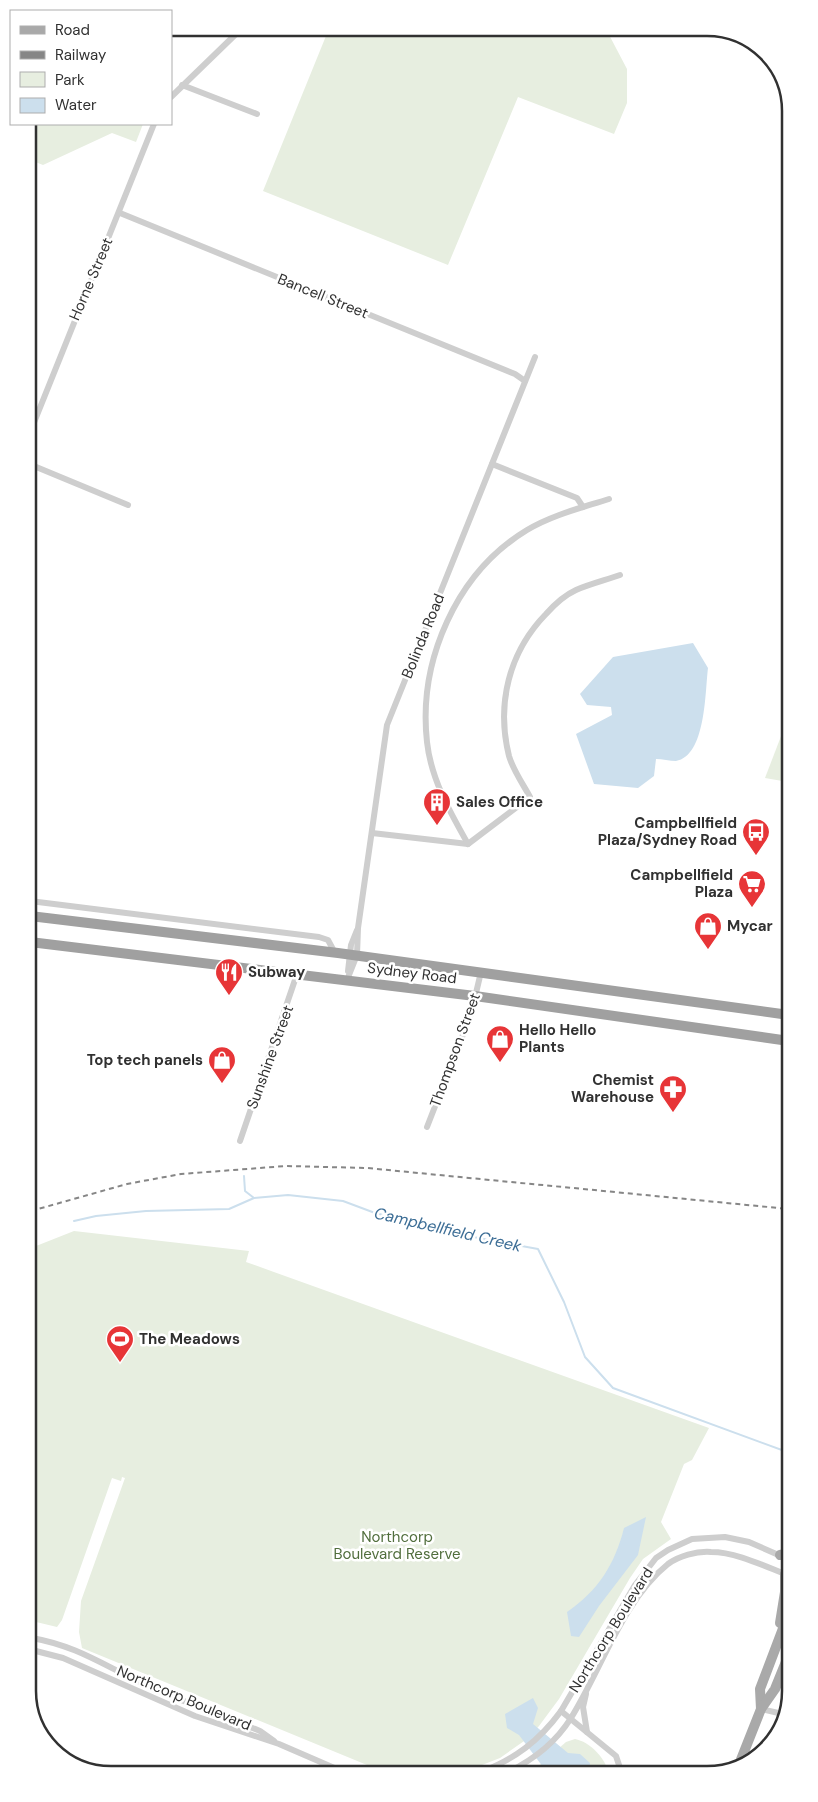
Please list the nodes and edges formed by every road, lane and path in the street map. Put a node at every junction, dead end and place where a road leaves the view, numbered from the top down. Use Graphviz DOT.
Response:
graph roads {
  1 [pos="234,36"];
  2 [pos="182,85"];
  3 [pos="172,96"];
  4 [pos="258,114"];
  5 [pos="154,125"];
  6 [pos="120,213"];
  7 [pos="535,357"];
  8 [pos="525,381"];
  9 [pos="36,416"];
  10 [pos="492,464"];
  11 [pos="36,467"];
  12 [pos="609,499"];
  13 [pos="128,505"];
  14 [pos="583,507"];
  15 [pos="620,575"];
  16 [pos="372,833"];
  17 [pos="468,844"];
  18 [pos="36,902"];
  19 [pos="110,911"];
  20 [pos="36,917"];
  21 [pos="108,926"];
  22 [pos="36,943"];
  23 [pos="334,952"];
  24 [pos="353,955"];
  25 [pos="481,972"];
  26 [pos="298,974"];
  27 [pos="347,980"];
  28 [pos="475,996"];
  29 [pos="782,1014"];
  30 [pos="782,1039"];
  31 [pos="426,1127"];
  32 [pos="240,1140"];
  33 [pos="782,1553"];
  34 [pos="782,1573"];
  35 [pos="782,1612"];
  36 [pos="782,1631"];
  37 [pos="36,1639"];
  38 [pos="58,1644"];
  39 [pos="776,1646"];
  40 [pos="36,1651"];
  41 [pos="63,1658"];
  42 [pos="782,1672"];
  43 [pos="588,1685"];
  44 [pos="761,1709"];
  45 [pos="561,1711"];
  46 [pos="778,1713"];
  47 [pos="570,1718"];
  48 [pos="587,1732"];
  49 [pos="279,1744"];
  50 [pos="742,1757"];
  51 [pos="330,1766"];
  52 [pos="493,1766"];
  53 [pos="520,1766"];
  54 [pos="619,1766"];
  1 -- 2 [label="street"];
  2 -- 3 [label="street"];
  2 -- 4 [label="street"];
  5 -- 6 [label="street, Horne Street"];
  6 -- 8 [label="street, Bancell Street"];
  6 -- 9 [label="street, Horne Street"];
  7 -- 8 [label="street, Bolinda Road"];
  8 -- 10 [label="street, Bolinda Road"];
  10 -- 14 [label="street"];
  10 -- 16 [label="street, Bolinda Road"];
  11 -- 13 [label="street"];
  12 -- 14 [label="street"];
  14 -- 17 [label="street"];
  15 -- 17 [label="street"];
  16 -- 17 [label="street"];
  16 -- 24 [label="street, Bolinda Road"];
  18 -- 19 [label="street"];
  19 -- 21 [label="street"];
  19 -- 23 [label="street"];
  20 -- 21 [label="highway, Sydney Road"];
  21 -- 23 [label="highway, Sydney Road"];
  22 -- 26 [label="highway, Sydney Road"];
  23 -- 24 [label="highway, Sydney Road"];
  24 -- 25 [label="highway, Sydney Road"];
  24 -- 27 [label="street, Bolinda Road"];
  25 -- 28 [label="street, Thompson Street"];
  25 -- 29 [label="highway, Sydney Road"];
  26 -- 27 [label="highway, Sydney Road"];
  26 -- 32 [label="street, Sunshine Street"];
  27 -- 28 [label="highway, Sydney Road"];
  28 -- 30 [label="highway, Sydney Road"];
  28 -- 31 [label="street, Thompson Street"];
  33 -- 45 [label="street, Northcorp Boulevard"];
  34 -- 43 [label="street, Northcorp Boulevard"];
  35 -- 39 [label="main road"];
  36 -- 39 [label="main road"];
  37 -- 38 [label="street, Northcorp Boulevard"];
  38 -- 41 [label="street"];
  38 -- 49 [label="street, Northcorp Boulevard"];
  39 -- 44 [label="main road"];
  40 -- 41 [label="street, Northcorp Boulevard"];
  41 -- 49 [label="street, Northcorp Boulevard"];
  42 -- 44 [label="main road"];
  43 -- 47 [label="street, Northcorp Boulevard"];
  43 -- 48 [label="street"];
  44 -- 46 [label="street"];
  44 -- 50 [label="main road"];
  45 -- 47 [label="street"];
  45 -- 52 [label="street, Northcorp Boulevard"];
  47 -- 48 [label="street"];
  47 -- 53 [label="street, Northcorp Boulevard"];
  48 -- 54 [label="street"];
  49 -- 51 [label="street, Northcorp Boulevard"];
}
